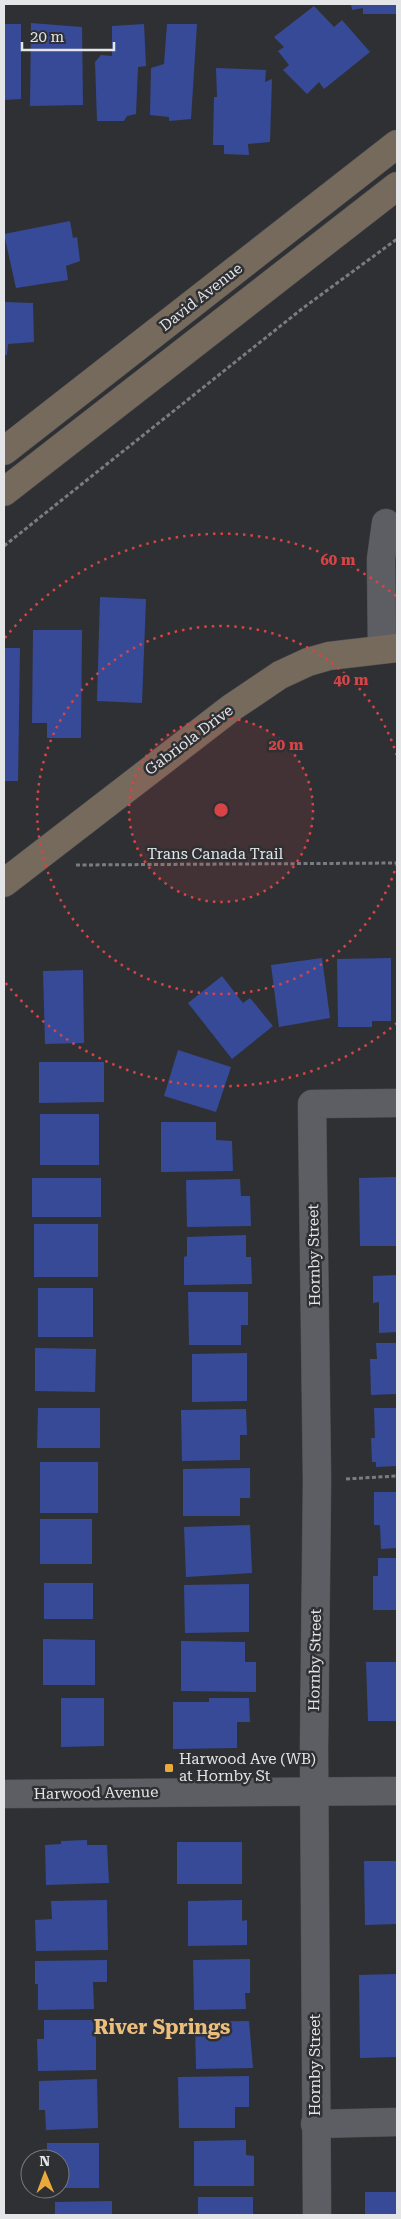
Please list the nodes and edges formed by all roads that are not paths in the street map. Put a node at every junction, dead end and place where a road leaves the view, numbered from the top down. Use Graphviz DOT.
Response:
graph roads {
  1 [pos="397,144"];
  2 [pos="397,186"];
  3 [pos="4,451"];
  4 [pos="4,492"];
  5 [pos="386,523"];
  6 [pos="390,648"];
  7 [pos="4,884"];
  8 [pos="397,1103"];
  9 [pos="397,1791"];
  10 [pos="314,1792"];
  11 [pos="4,1794"];
  12 [pos="397,2122"];
  13 [pos="315,2124"];
  14 [pos="317,2215"];
  1 -- 3 [label="main road, David Avenue"];
  2 -- 4 [label="main road"];
  5 -- 6 [label="street"];
  6 -- 7 [label="main road, Gabriola Drive"];
  8 -- 10 [label="street, Hornby Street"];
  9 -- 10 [label="street, Harwood Avenue"];
  10 -- 11 [label="street, Harwood Avenue"];
  10 -- 13 [label="street, Hornby Street"];
  12 -- 13 [label="street"];
  13 -- 14 [label="street, Hornby Street"];
}
